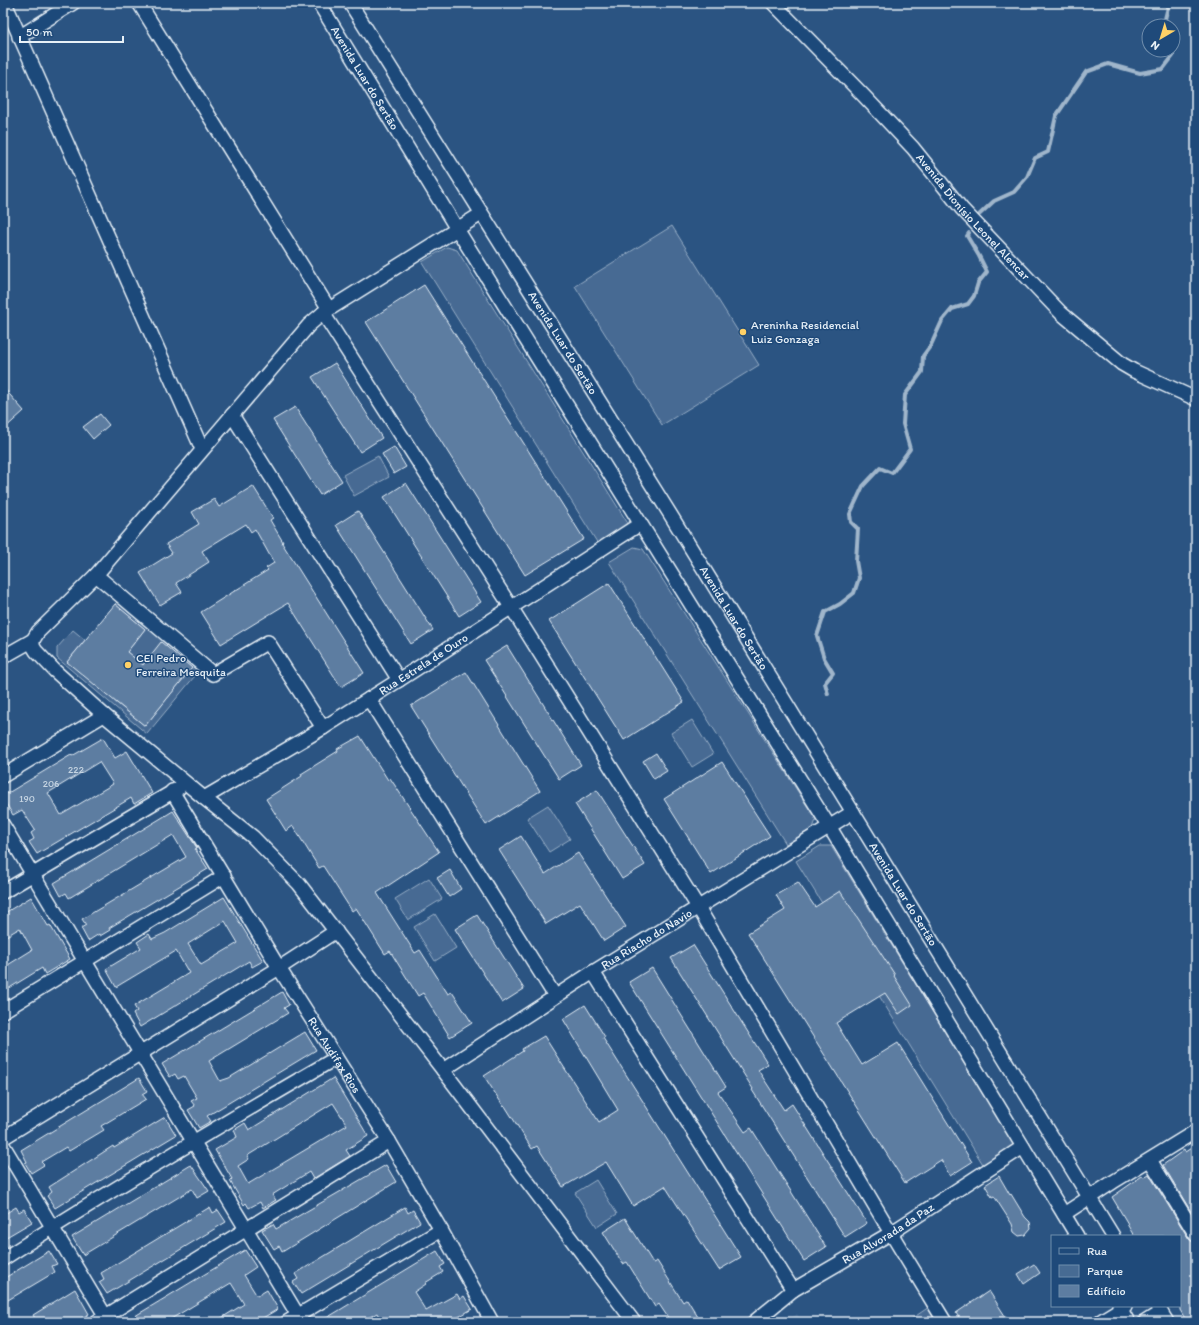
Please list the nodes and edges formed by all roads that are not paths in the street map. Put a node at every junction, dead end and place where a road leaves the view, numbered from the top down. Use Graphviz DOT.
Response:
graph roads {
  1 [pos="5,3"];
  2 [pos="73,3"];
  3 [pos="139,3"];
  4 [pos="319,3"];
  5 [pos="350,3"];
  6 [pos="774,3"];
  7 [pos="20,37"];
  8 [pos="481,214"];
  9 [pos="457,229"];
  10 [pos="326,311"];
  11 [pos="1196,399"];
  12 [pos="232,415"];
  13 [pos="202,449"];
  14 [pos="640,524"];
  15 [pos="96,575"];
  16 [pos="511,607"];
  17 [pos="33,640"];
  18 [pos="3,657"];
  19 [pos="399,680"];
  20 [pos="369,699"];
  21 [pos="104,715"];
  22 [pos="323,728"];
  23 [pos="3,776"];
  24 [pos="186,783"];
  25 [pos="172,791"];
  26 [pos="204,798"];
  27 [pos="853,812"];
  28 [pos="3,825"];
  29 [pos="829,826"];
  30 [pos="32,874"];
  31 [pos="224,876"];
  32 [pos="3,892"];
  33 [pos="698,907"];
  34 [pos="336,931"];
  35 [pos="85,961"];
  36 [pos="279,968"];
  37 [pos="593,972"];
  38 [pos="555,996"];
  39 [pos="3,1011"];
  40 [pos="140,1053"];
  41 [pos="336,1058"];
  42 [pos="443,1070"];
  43 [pos="1196,1130"];
  44 [pos="3,1138"];
  45 [pos="193,1141"];
  46 [pos="389,1141"];
  47 [pos="3,1145"];
  48 [pos="1023,1147"];
  49 [pos="1150,1160"];
  50 [pos="1089,1198"];
  51 [pos="1064,1214"];
  52 [pos="52,1227"];
  53 [pos="246,1230"];
  54 [pos="441,1230"];
  55 [pos="891,1233"];
  56 [pos="1076,1235"];
  57 [pos="1112,1235"];
  58 [pos="1196,1235"];
  59 [pos="3,1259"];
  60 [pos="793,1290"];
  61 [pos="1122,1307"];
  62 [pos="1162,1313"];
  63 [pos="104,1320"];
  64 [pos="296,1320"];
  65 [pos="492,1322"];
  66 [pos="634,1322"];
  67 [pos="754,1322"];
  68 [pos="945,1322"];
  69 [pos="1099,1322"];
  70 [pos="1128,1322"];
  71 [pos="1146,1322"];
  1 -- 7 [label="street"];
  2 -- 7 [label="street"];
  3 -- 10 [label="street"];
  4 -- 9 [label="street, Avenida Luar do Sertão"];
  5 -- 8 [label="street, Avenida Luar do Sertão"];
  6 -- 11 [label="street, Avenida Dionísio Leonel Alencar"];
  7 -- 13 [label="street"];
  8 -- 9 [label="street"];
  8 -- 27 [label="street, Avenida Luar do Sertão"];
  9 -- 10 [label="street"];
  9 -- 14 [label="street, Avenida Luar do Sertão"];
  10 -- 12 [label="street"];
  10 -- 16 [label="street"];
  12 -- 13 [label="street"];
  12 -- 19 [label="street"];
  13 -- 15 [label="street"];
  14 -- 16 [label="street, Rua Estrela de Ouro"];
  14 -- 29 [label="street, Avenida Luar do Sertão"];
  15 -- 17 [label="street"];
  15 -- 22 [label="street"];
  16 -- 19 [label="street, Rua Estrela de Ouro"];
  16 -- 33 [label="street"];
  17 -- 18 [label="street"];
  17 -- 21 [label="street"];
  19 -- 20 [label="street, Rua Estrela de Ouro"];
  20 -- 22 [label="street, Rua Estrela de Ouro"];
  20 -- 38 [label="street"];
  21 -- 23 [label="street"];
  21 -- 24 [label="street"];
  22 -- 26 [label="street, Rua Estrela de Ouro"];
  24 -- 25 [label="street"];
  24 -- 26 [label="street"];
  25 -- 30 [label="street"];
  25 -- 31 [label="street, Rua Audifax Rios"];
  26 -- 34 [label="street"];
  27 -- 29 [label="street, Rua Riacho do Navio"];
  27 -- 50 [label="street, Avenida Luar do Sertão"];
  28 -- 30 [label="street"];
  29 -- 33 [label="street, Rua Riacho do Navio"];
  29 -- 48 [label="street, Avenida Luar do Sertão"];
  30 -- 32 [label="street"];
  30 -- 35 [label="street"];
  31 -- 35 [label="street"];
  31 -- 36 [label="street, Rua Audifax Rios"];
  33 -- 37 [label="street, Rua Riacho do Navio"];
  33 -- 55 [label="street"];
  34 -- 36 [label="street"];
  34 -- 42 [label="street"];
  35 -- 39 [label="street"];
  35 -- 40 [label="street"];
  36 -- 40 [label="street"];
  36 -- 41 [label="street, Rua Audifax Rios"];
  37 -- 38 [label="street, Rua Riacho do Navio"];
  37 -- 60 [label="street"];
  38 -- 42 [label="street, Rua Riacho do Navio"];
  40 -- 44 [label="street"];
  40 -- 45 [label="street"];
  41 -- 45 [label="street"];
  41 -- 46 [label="street, Rua Audifax Rios"];
  42 -- 66 [label="street"];
  43 -- 49 [label="street"];
  45 -- 52 [label="street"];
  45 -- 53 [label="street"];
  46 -- 53 [label="street"];
  46 -- 54 [label="street, Rua Audifax Rios"];
  47 -- 52 [label="street"];
  48 -- 51 [label="street, Avenida Luar do Sertão"];
  48 -- 55 [label="street, Rua Alvorada da Paz"];
  49 -- 50 [label="street"];
  49 -- 58 [label="street"];
  50 -- 51 [label="street"];
  50 -- 57 [label="street, Avenida Luar do Sertão"];
  51 -- 56 [label="street, Avenida Luar do Sertão"];
  52 -- 59 [label="street"];
  52 -- 63 [label="street"];
  53 -- 63 [label="street"];
  53 -- 64 [label="street"];
  54 -- 64 [label="street"];
  54 -- 65 [label="street, Rua Audifax Rios"];
  55 -- 60 [label="street, Rua Alvorada da Paz"];
  55 -- 68 [label="street"];
  60 -- 67 [label="street, Rua Alvorada da Paz"];
  61 -- 69 [label="street"];
  61 -- 70 [label="street"];
  62 -- 71 [label="street"];
}
